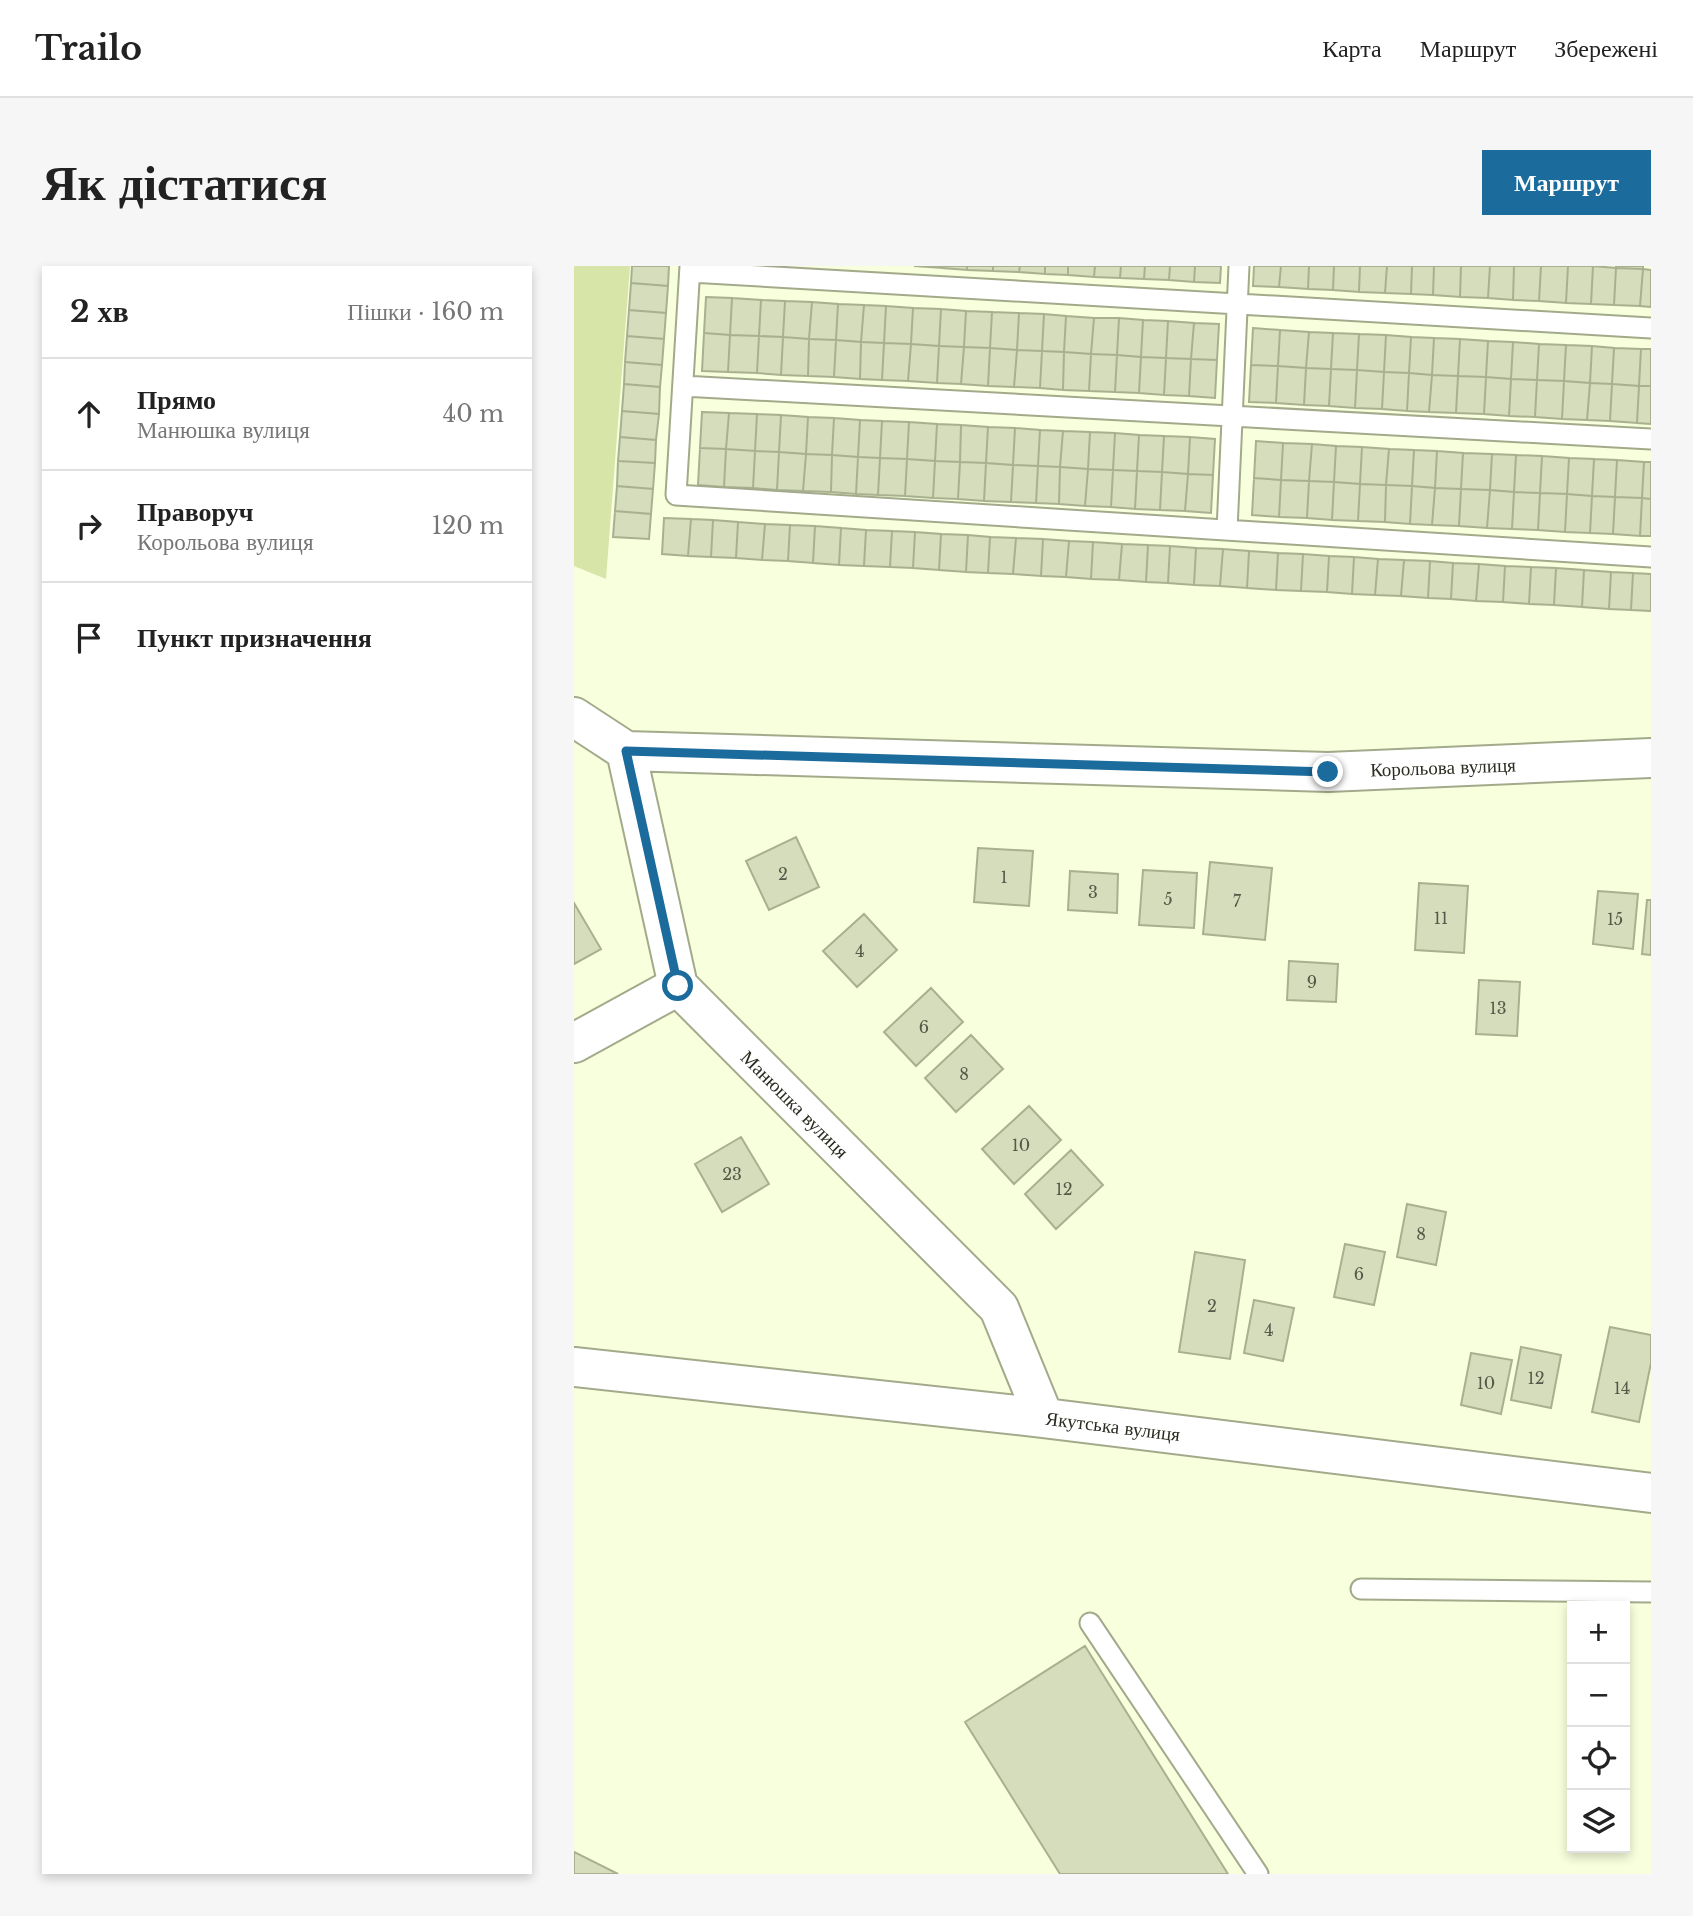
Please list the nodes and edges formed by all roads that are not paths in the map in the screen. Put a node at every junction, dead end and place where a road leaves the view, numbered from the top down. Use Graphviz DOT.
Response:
graph roads {
  1 [pos="1239,266"];
  2 [pos="690,269"];
  3 [pos="1237,304"];
  4 [pos="1651,328"];
  5 [pos="683,386"];
  6 [pos="1234,416"];
  7 [pos="1651,439"];
  8 [pos="1227,530"];
  9 [pos="1651,557"];
  10 [pos="574,717"];
  11 [pos="626,751"];
  12 [pos="1651,758"];
  13 [pos="678,986"];
  14 [pos="574,1043"];
  15 [pos="574,1367"];
  16 [pos="1044,1418"];
  17 [pos="1651,1493"];
  18 [pos="1361,1589"];
  19 [pos="1651,1591"];
  20 [pos="1090,1623"];
  21 [pos="1258,1874"];
  1 -- 3 [label="lane"];
  2 -- 3 [label="lane"];
  2 -- 5 [label="lane"];
  3 -- 4 [label="lane"];
  3 -- 6 [label="lane"];
  5 -- 6 [label="lane"];
  5 -- 8 [label="lane"];
  6 -- 7 [label="lane"];
  6 -- 8 [label="lane"];
  8 -- 9 [label="lane"];
  10 -- 11 [label="street"];
  11 -- 12 [label="street, Корольова вулиця"];
  11 -- 13 [label="street"];
  13 -- 14 [label="street"];
  13 -- 16 [label="street, Манюшка вулиця"];
  15 -- 16 [label="street, Якутська вулиця"];
  16 -- 17 [label="street, Якутська вулиця"];
  18 -- 19 [label="lane"];
  20 -- 21 [label="lane"];
}
